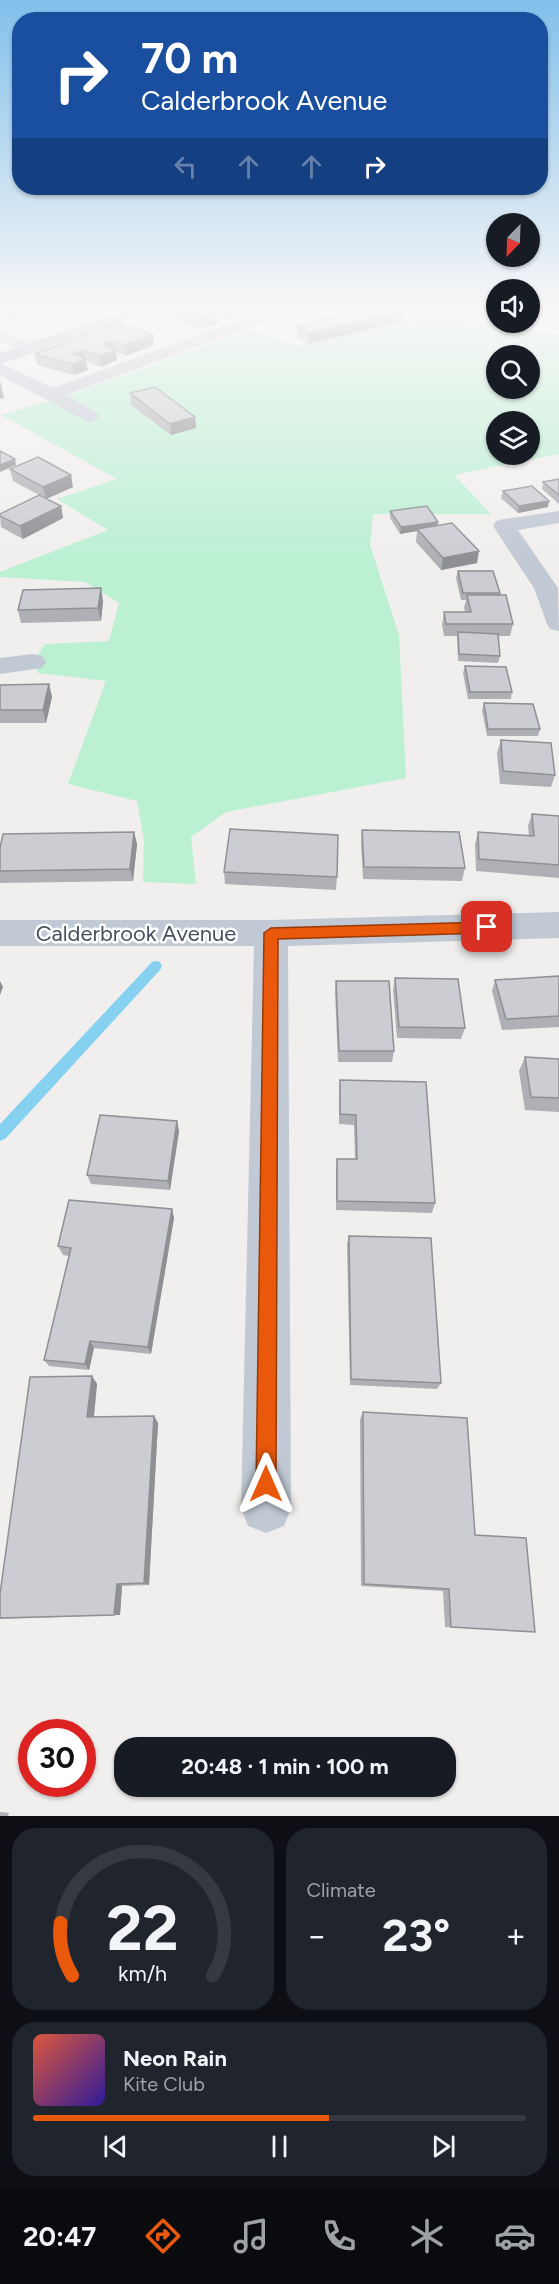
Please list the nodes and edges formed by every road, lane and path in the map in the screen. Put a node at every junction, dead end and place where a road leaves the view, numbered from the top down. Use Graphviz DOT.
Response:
graph roads {
  1 [pos="43,390"];
  2 [pos="64,390"];
  3 [pos="52,394"];
  4 [pos="90,417"];
  5 [pos="559,517"];
  6 [pos="559,624"];
  7 [pos="33,662"];
  8 [pos="0,666"];
  9 [pos="559,926"];
  10 [pos="0,933"];
  11 [pos="271,933"];
  12 [pos="266,1508"];
  1 -- 3 [label="street"];
  2 -- 3 [label="street"];
  3 -- 4 [label="street"];
  5 -- 6 [label="street"];
  7 -- 8 [label="street"];
  9 -- 11 [label="street, Calderbrook Avenue"];
  10 -- 11 [label="street, Calderbrook Avenue"];
  11 -- 12 [label="street"];
}
